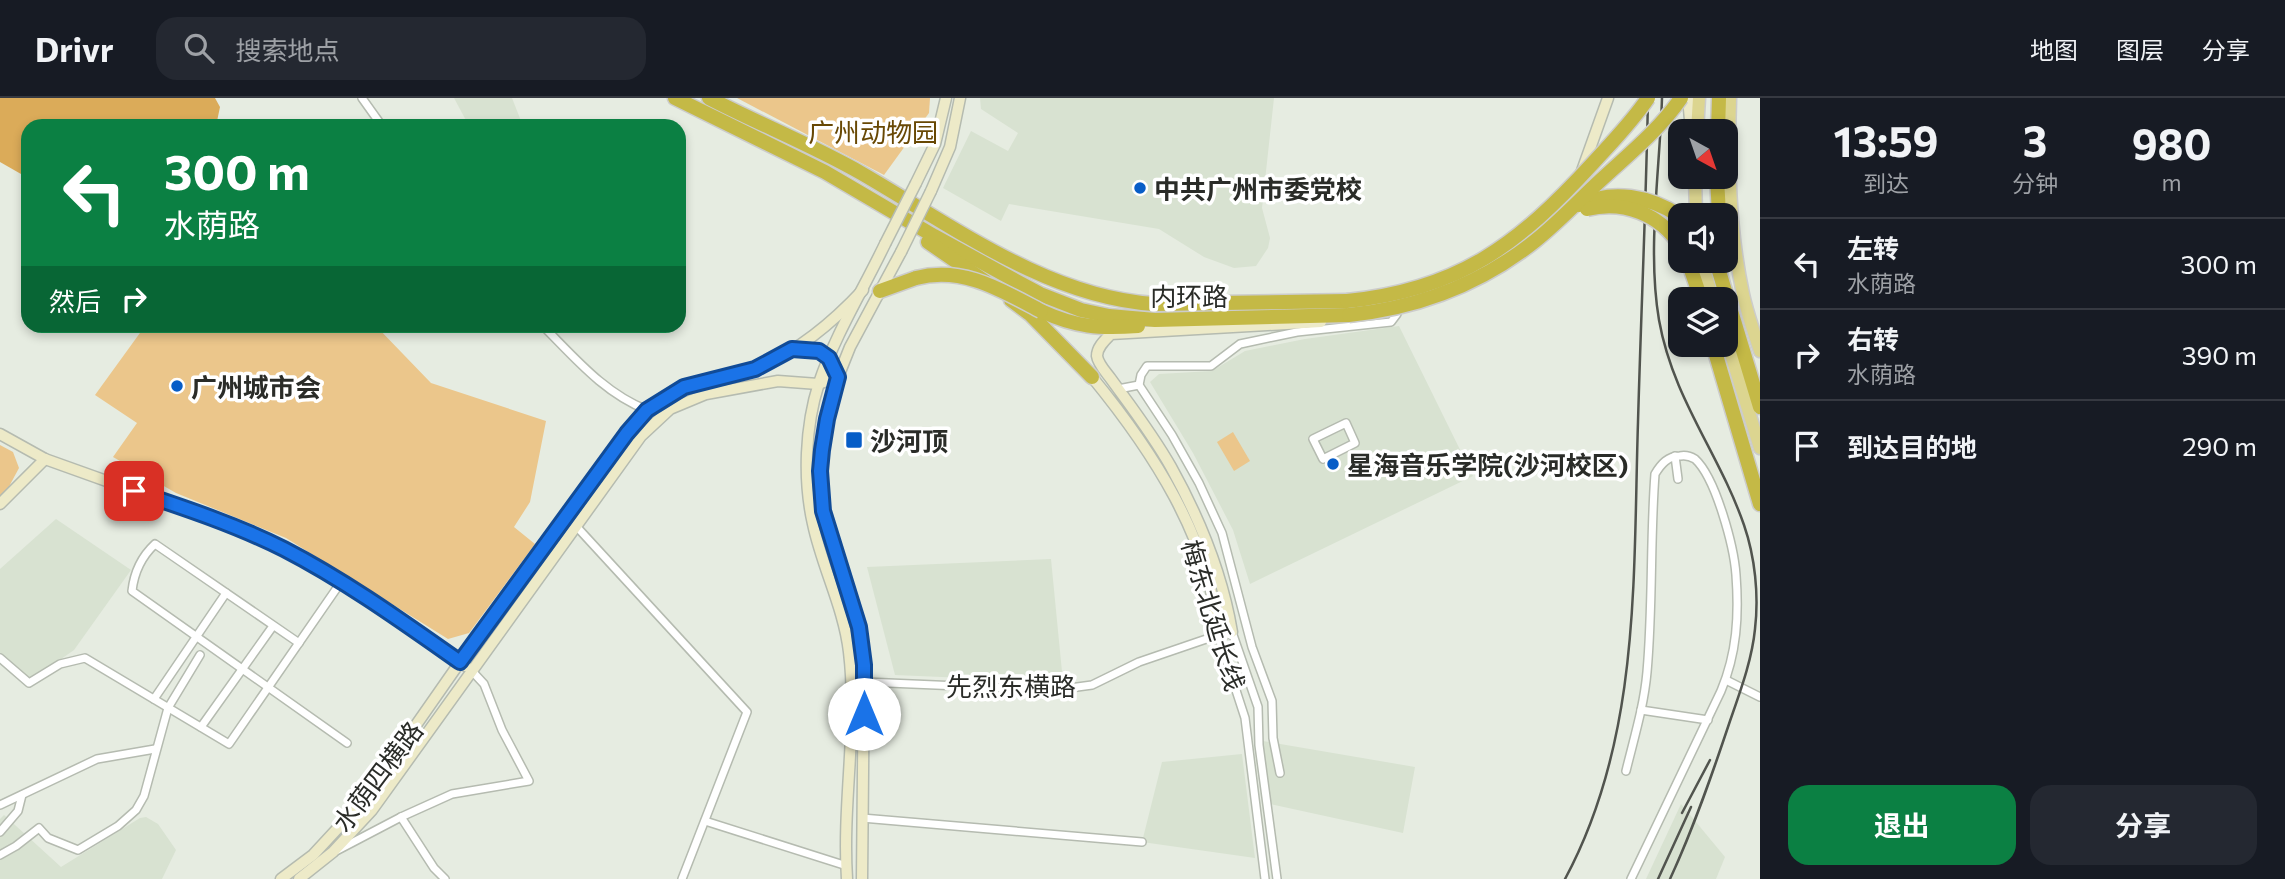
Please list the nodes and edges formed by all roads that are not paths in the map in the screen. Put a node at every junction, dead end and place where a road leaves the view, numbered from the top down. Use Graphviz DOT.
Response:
graph roads {
  1 [pos="362,98"];
  2 [pos="675,98"];
  3 [pos="709,98"];
  4 [pos="946,98"];
  5 [pos="960,98"];
  6 [pos="1608,98"];
  7 [pos="1648,98"];
  8 [pos="1681,98"];
  9 [pos="1688,98"];
  10 [pos="1699,98"];
  11 [pos="1710,98"];
  12 [pos="1718,98"];
  13 [pos="1730,98"];
  14 [pos="377,119"];
  15 [pos="1690,119"];
  16 [pos="1698,119"];
  17 [pos="1710,119"];
  18 [pos="1718,119"];
  19 [pos="790,156"];
  20 [pos="1668,209"];
  21 [pos="1668,231"];
  22 [pos="1538,238"];
  23 [pos="1497,252"];
  24 [pos="1720,273"];
  25 [pos="1730,273"];
  26 [pos="863,290"];
  27 [pos="880,291"];
  28 [pos="1397,314"];
  29 [pos="1212,320"];
  30 [pos="550,333"];
  31 [pos="792,349"];
  32 [pos="1760,351"];
  33 [pos="1717,357"];
  34 [pos="1732,357"];
  35 [pos="829,358"];
  36 [pos="1760,375"];
  37 [pos="838,377"];
  38 [pos="1092,377"];
  39 [pos="818,384"];
  40 [pos="1139,385"];
  41 [pos="1118,389"];
  42 [pos="1760,407"];
  43 [pos="647,410"];
  44 [pos="0,435"];
  45 [pos="1355,443"];
  46 [pos="1760,448"];
  47 [pos="1675,456"];
  48 [pos="45,459"];
  49 [pos="1678,479"];
  50 [pos="0,504"];
  51 [pos="1760,504"];
  52 [pos="576,526"];
  53 [pos="341,582"];
  54 [pos="226,593"];
  55 [pos="273,626"];
  56 [pos="1232,632"];
  57 [pos="1217,635"];
  58 [pos="196,637"];
  59 [pos="299,643"];
  60 [pos="200,654"];
  61 [pos="0,658"];
  62 [pos="460,662"];
  63 [pos="242,669"];
  64 [pos="471,670"];
  65 [pos="1726,680"];
  66 [pos="864,682"];
  67 [pos="269,686"];
  68 [pos="1760,696"];
  69 [pos="154,699"];
  70 [pos="1272,701"];
  71 [pos="1258,707"];
  72 [pos="168,708"];
  73 [pos="1641,710"];
  74 [pos="1708,720"];
  75 [pos="201,727"];
  76 [pos="347,743"];
  77 [pos="155,749"];
  78 [pos="1626,771"];
  79 [pos="1280,774"];
  80 [pos="22,795"];
  81 [pos="1267,802"];
  82 [pos="1255,804"];
  83 [pos="0,805"];
  84 [pos="401,817"];
  85 [pos="862,818"];
  86 [pos="705,821"];
  87 [pos="0,832"];
  88 [pos="846,833"];
  89 [pos="861,833"];
  90 [pos="1142,842"];
  91 [pos="333,852"];
  92 [pos="0,855"];
  93 [pos="847,866"];
  94 [pos="281,879"];
  95 [pos="299,879"];
  96 [pos="445,879"];
  97 [pos="682,879"];
  98 [pos="847,879"];
  99 [pos="862,879"];
  100 [pos="1265,879"];
  101 [pos="1277,879"];
  102 [pos="1631,879"];
  1 -- 14 [label="street"];
  2 -- 19 [label="highway, 内环路"];
  3 -- 23 [label="highway, 内环路, bridge"];
  4 -- 26 [label="street, bridge"];
  5 -- 27 [label="street, bridge"];
  6 -- 28 [label="street"];
  7 -- 23 [label="highway, 内环路, bridge"];
  8 -- 22 [label="highway, 内环路, bridge"];
  9 -- 15 [label="street"];
  10 -- 16 [label="main road"];
  11 -- 17 [label="highway"];
  12 -- 18 [label="highway"];
  13 -- 32 [label="main road"];
  19 -- 29 [label="highway, 内环路"];
  19 -- 38 [label="highway"];
  20 -- 23 [label="highway, bridge"];
  21 -- 22 [label="highway, bridge"];
  22 -- 29 [label="highway, 内环路, bridge"];
  24 -- 42 [label="highway"];
  25 -- 36 [label="highway"];
  26 -- 31 [label="street, 水荫四横路"];
  26 -- 35 [label="street"];
  27 -- 29 [label="highway, bridge"];
  27 -- 37 [label="street"];
  28 -- 40 [label="street"];
  28 -- 41 [label="street, 梅东北延长线"];
  30 -- 43 [label="street"];
  31 -- 35 [label="street"];
  31 -- 43 [label="street, 水荫四横路"];
  33 -- 51 [label="highway"];
  34 -- 46 [label="main road"];
  35 -- 37 [label="street"];
  35 -- 39 [label="street"];
  37 -- 39 [label="street"];
  37 -- 66 [label="street"];
  38 -- 57 [label="street, 梅东北延长线"];
  39 -- 52 [label="street, 水荫四横路"];
  39 -- 88 [label="street"];
  40 -- 41 [label="street"];
  40 -- 70 [label="street"];
  41 -- 56 [label="street, 梅东北延长线"];
  43 -- 62 [label="street, 水荫四横路"];
  44 -- 48 [label="street"];
  45 -- 45 [label="street"];
  47 -- 49 [label="street"];
  47 -- 65 [label="street"];
  47 -- 73 [label="street"];
  48 -- 50 [label="street"];
  48 -- 53 [label="street"];
  52 -- 64 [label="street, 水荫四横路"];
  52 -- 86 [label="street"];
  53 -- 59 [label="street"];
  53 -- 62 [label="street"];
  54 -- 55 [label="street"];
  54 -- 58 [label="street"];
  54 -- 58 [label="street"];
  55 -- 59 [label="street"];
  55 -- 63 [label="street"];
  56 -- 57 [label="street, 先烈东横路"];
  56 -- 71 [label="street, 梅东北延长线"];
  57 -- 66 [label="street, 先烈东横路"];
  57 -- 82 [label="street, 梅东北延长线"];
  58 -- 63 [label="street"];
  58 -- 69 [label="street"];
  59 -- 67 [label="street"];
  60 -- 72 [label="street"];
  61 -- 69 [label="street"];
  62 -- 64 [label="street"];
  62 -- 94 [label="street, 水荫四横路"];
  63 -- 67 [label="street"];
  63 -- 75 [label="street"];
  64 -- 84 [label="street"];
  64 -- 91 [label="street, 水荫四横路"];
  65 -- 68 [label="street"];
  65 -- 74 [label="street"];
  66 -- 85 [label="street"];
  67 -- 75 [label="street"];
  67 -- 76 [label="street"];
  69 -- 72 [label="street"];
  70 -- 71 [label="street"];
  70 -- 79 [label="street"];
  71 -- 81 [label="street, 梅东北延长线"];
  72 -- 75 [label="street"];
  72 -- 77 [label="street"];
  73 -- 74 [label="street"];
  73 -- 78 [label="street"];
  74 -- 102 [label="street"];
  77 -- 80 [label="street"];
  77 -- 92 [label="street"];
  80 -- 83 [label="street"];
  80 -- 87 [label="street"];
  81 -- 82 [label="street"];
  81 -- 101 [label="street, 梅东北延长线"];
  82 -- 100 [label="street, 梅东北延长线"];
  84 -- 91 [label="street"];
  84 -- 96 [label="street"];
  85 -- 89 [label="street"];
  85 -- 90 [label="street"];
  86 -- 93 [label="street"];
  86 -- 97 [label="street"];
  88 -- 89 [label="street"];
  88 -- 93 [label="street"];
  89 -- 99 [label="street"];
  91 -- 95 [label="street, 水荫四横路"];
  93 -- 98 [label="street"];
}
